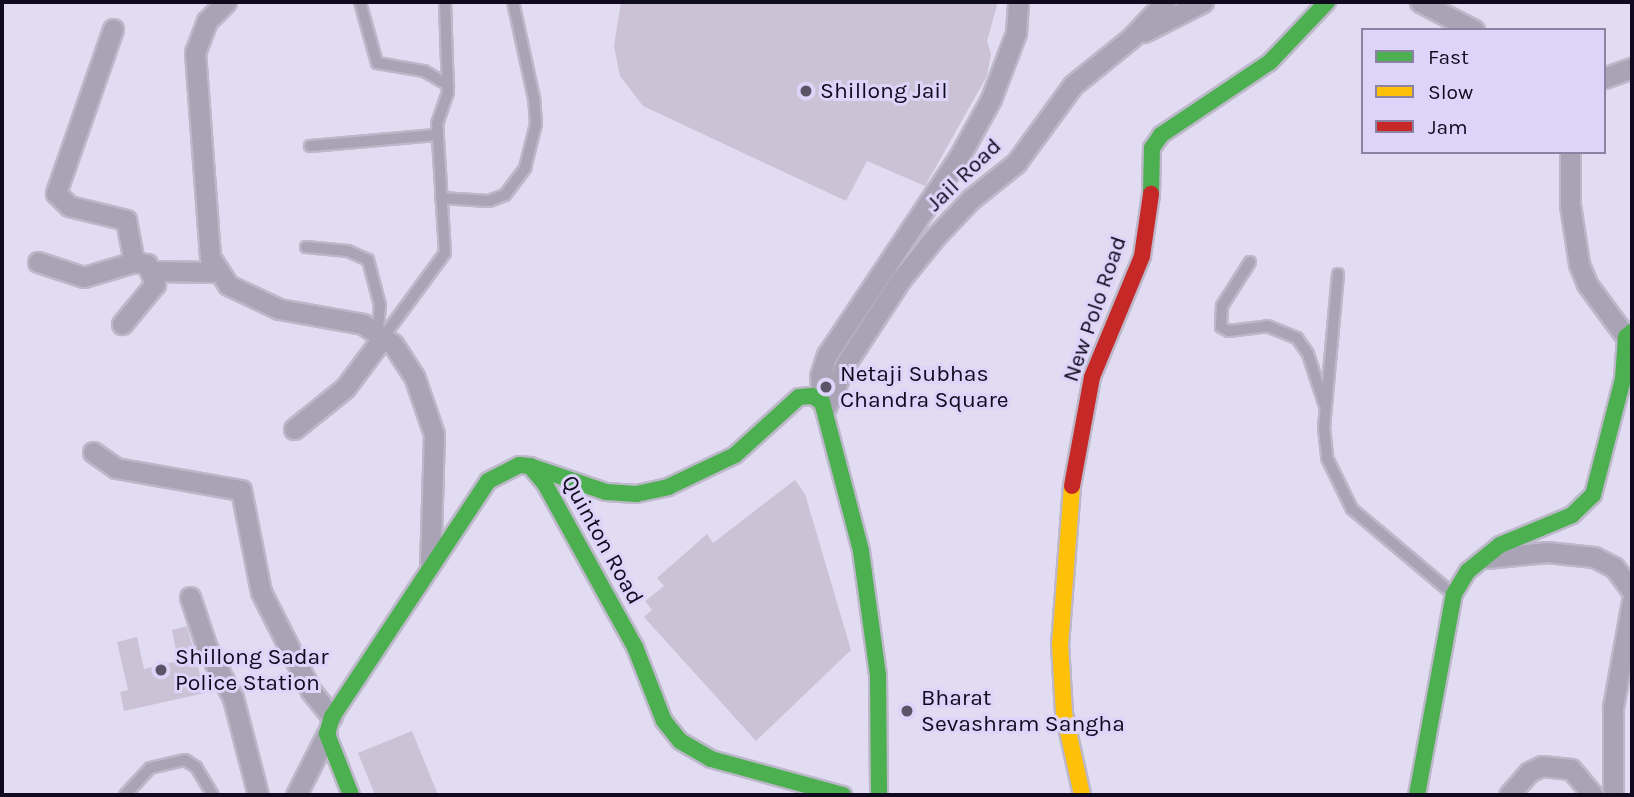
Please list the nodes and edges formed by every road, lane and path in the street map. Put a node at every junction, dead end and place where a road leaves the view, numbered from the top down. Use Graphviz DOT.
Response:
graph roads {
  1 [pos="226,2"];
  2 [pos="360,2"];
  3 [pos="445,2"];
  4 [pos="513,2"];
  5 [pos="1018,2"];
  6 [pos="1165,2"];
  7 [pos="1203,2"];
  8 [pos="1327,2"];
  9 [pos="1420,2"];
  10 [pos="1470,28"];
  11 [pos="113,29"];
  12 [pos="1131,38"];
  13 [pos="1632,68"];
  14 [pos="1606,77"];
  15 [pos="448,85"];
  16 [pos="437,135"];
  17 [pos="310,146"];
  18 [pos="1570,154"];
  19 [pos="441,198"];
  20 [pos="306,247"];
  21 [pos="38,261"];
  22 [pos="1250,262"];
  23 [pos="142,266"];
  24 [pos="215,272"];
  25 [pos="1338,274"];
  26 [pos="122,324"];
  27 [pos="381,333"];
  28 [pos="1629,335"];
  29 [pos="824,405"];
  30 [pos="1625,408"];
  31 [pos="1325,410"];
  32 [pos="294,429"];
  33 [pos="93,452"];
  34 [pos="530,466"];
  35 [pos="1485,558"];
  36 [pos="429,570"];
  37 [pos="1631,582"];
  38 [pos="1454,594"];
  39 [pos="190,597"];
  40 [pos="1632,601"];
  41 [pos="329,726"];
  42 [pos="125,795"];
  43 [pos="213,795"];
  44 [pos="258,795"];
  45 [pos="296,795"];
  46 [pos="351,795"];
  47 [pos="843,795"];
  48 [pos="879,795"];
  49 [pos="1082,795"];
  50 [pos="1417,795"];
  51 [pos="1509,795"];
  52 [pos="1593,795"];
  53 [pos="1613,795"];
  1 -- 24 [label="street"];
  2 -- 15 [label="lane"];
  3 -- 15 [label="lane"];
  4 -- 19 [label="lane"];
  5 -- 29 [label="street"];
  6 -- 12 [label="street, Jail Road"];
  7 -- 12 [label="street"];
  8 -- 49 [label="street, New Polo Road"];
  9 -- 10 [label="street"];
  11 -- 23 [label="street"];
  12 -- 29 [label="street, Jail Road"];
  13 -- 14 [label="street"];
  15 -- 16 [label="lane"];
  16 -- 17 [label="lane"];
  16 -- 19 [label="lane"];
  18 -- 28 [label="street"];
  19 -- 27 [label="lane"];
  20 -- 27 [label="lane"];
  21 -- 23 [label="street"];
  22 -- 31 [label="lane"];
  23 -- 24 [label="street"];
  23 -- 26 [label="street"];
  24 -- 27 [label="street"];
  25 -- 31 [label="lane"];
  27 -- 32 [label="street"];
  27 -- 36 [label="street"];
  28 -- 30 [label="street"];
  29 -- 34 [label="street"];
  29 -- 48 [label="street"];
  30 -- 35 [label="street"];
  31 -- 38 [label="lane"];
  33 -- 41 [label="street"];
  34 -- 36 [label="street, Quinton Road"];
  34 -- 47 [label="street, Quinton Road"];
  35 -- 37 [label="street"];
  35 -- 38 [label="street"];
  36 -- 41 [label="street, Quinton Road"];
  38 -- 50 [label="street"];
  39 -- 44 [label="street"];
  40 -- 53 [label="street"];
  41 -- 45 [label="street"];
  41 -- 46 [label="street"];
  42 -- 43 [label="lane"];
  51 -- 52 [label="street"];
}
